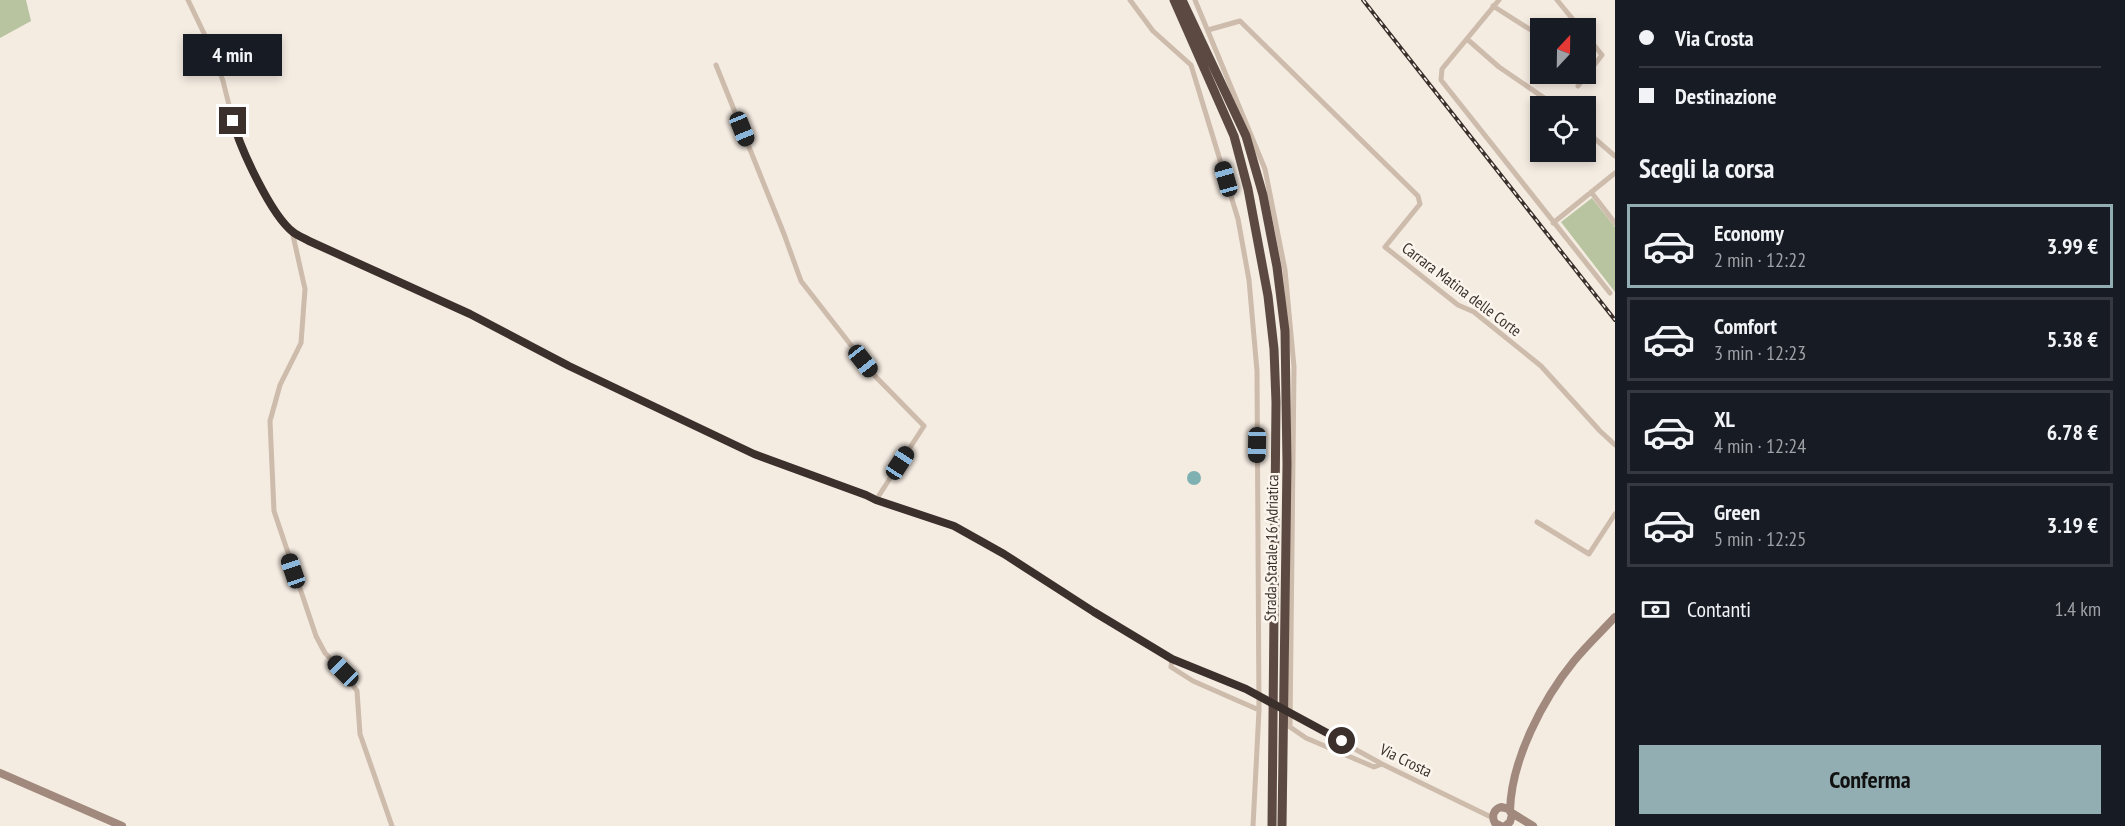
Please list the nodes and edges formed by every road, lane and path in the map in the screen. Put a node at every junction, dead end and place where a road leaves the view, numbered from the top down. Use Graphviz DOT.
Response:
graph roads {
  1 [pos="188,0"];
  2 [pos="1130,0"];
  3 [pos="1174,0"];
  4 [pos="1182,0"];
  5 [pos="1195,0"];
  6 [pos="1499,0"];
  7 [pos="1557,0"];
  8 [pos="1493,6"];
  9 [pos="1572,18"];
  10 [pos="1530,29"];
  11 [pos="1208,30"];
  12 [pos="1467,39"];
  13 [pos="1596,48"];
  14 [pos="1596,63"];
  15 [pos="716,66"];
  16 [pos="1541,96"];
  17 [pos="1596,140"];
  18 [pos="1615,156"];
  19 [pos="1615,172"];
  20 [pos="1591,192"];
  21 [pos="1553,223"];
  22 [pos="1615,223"];
  23 [pos="292,231"];
  24 [pos="1610,293"];
  25 [pos="1615,446"];
  26 [pos="876,500"];
  27 [pos="1615,514"];
  28 [pos="1537,522"];
  29 [pos="1615,617"];
  30 [pos="1172,659"];
  31 [pos="1259,710"];
  32 [pos="1382,764"];
  33 [pos="0,773"];
  34 [pos="1513,784"];
  35 [pos="1511,812"];
  36 [pos="1502,822"];
  37 [pos="122,826"];
  38 [pos="392,826"];
  39 [pos="1253,826"];
  40 [pos="1272,826"];
  41 [pos="1282,826"];
  42 [pos="1533,826"];
  1 -- 23 [label="street"];
  2 -- 31 [label="street"];
  3 -- 40 [label="highway, Strada Statale 16 Adriatica"];
  4 -- 41 [label="highway, Strada Statale 16 Adriatica"];
  5 -- 11 [label="street"];
  6 -- 8 [label="street"];
  7 -- 9 [label="street"];
  8 -- 10 [label="street"];
  8 -- 12 [label="street"];
  11 -- 25 [label="street, Carrara Matina delle Corte"];
  11 -- 32 [label="street"];
  12 -- 16 [label="street"];
  12 -- 21 [label="street"];
  13 -- 14 [label="street"];
  15 -- 26 [label="street"];
  17 -- 18 [label="street"];
  19 -- 20 [label="street"];
  20 -- 21 [label="street"];
  20 -- 22 [label="street"];
  21 -- 24 [label="street"];
  23 -- 26 [label="street, Via Crosta"];
  23 -- 38 [label="street"];
  26 -- 30 [label="street, Via Crosta"];
  27 -- 28 [label="street"];
  29 -- 34 [label="main road"];
  30 -- 31 [label="street"];
  30 -- 32 [label="street, Via Crosta"];
  31 -- 39 [label="street"];
  32 -- 36 [label="street, Via Crosta"];
  33 -- 37 [label="main road"];
  34 -- 35 [label="main road"];
  34 -- 36 [label="main road"];
  35 -- 36 [label="main road"];
  35 -- 36 [label="main road"];
  35 -- 42 [label="main road"];
}
